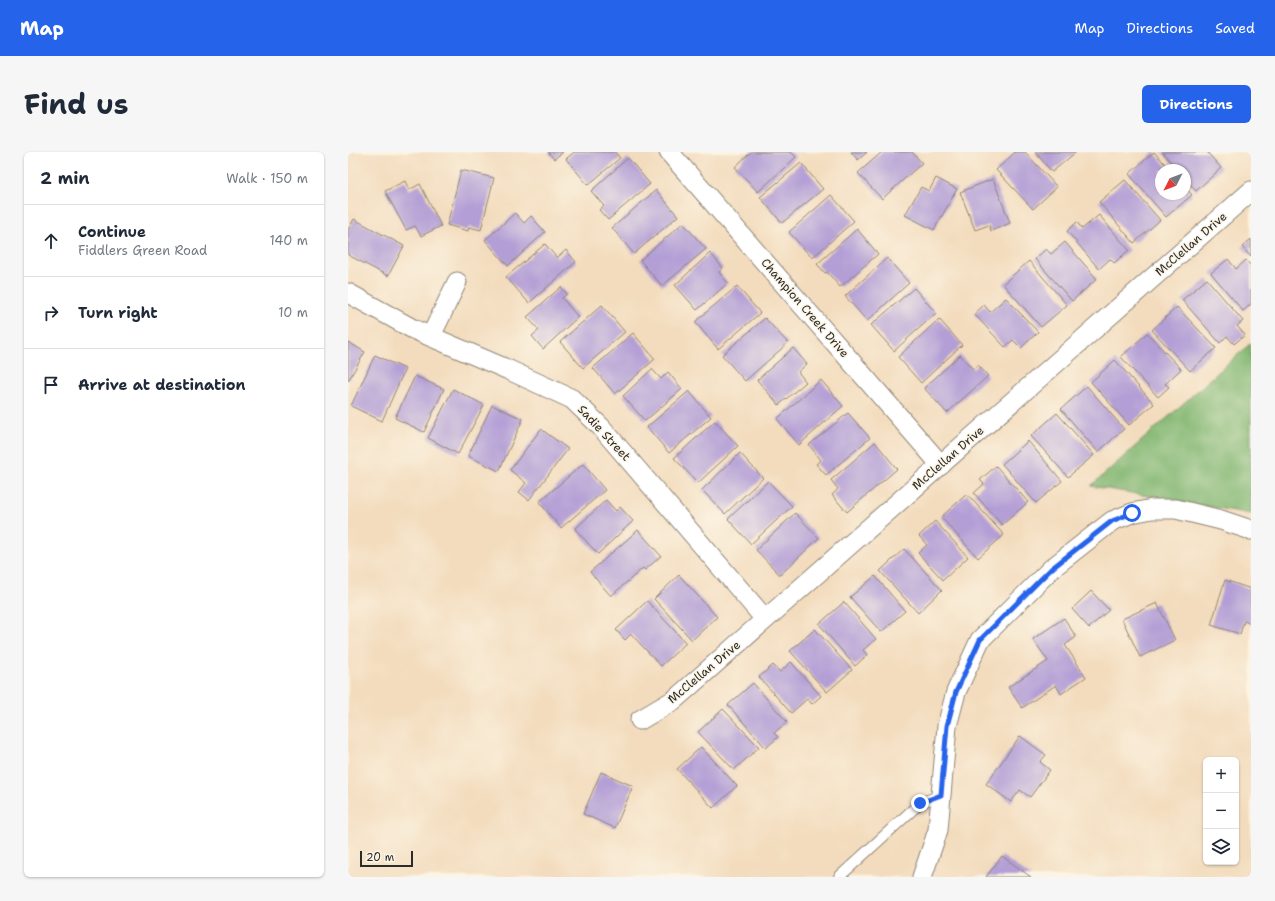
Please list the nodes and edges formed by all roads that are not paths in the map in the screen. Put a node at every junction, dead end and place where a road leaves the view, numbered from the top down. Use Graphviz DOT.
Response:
graph roads {
  1 [pos="669,152"];
  2 [pos="1251,191"];
  3 [pos="457,282"];
  4 [pos="348,293"];
  5 [pos="431,336"];
  6 [pos="941,465"];
  7 [pos="1251,530"];
  8 [pos="765,619"];
  9 [pos="640,720"];
  10 [pos="941,795"];
  11 [pos="839,877"];
  12 [pos="922,877"];
  1 -- 6 [label="street, Champion Creek Drive"];
  2 -- 6 [label="street, McClellan Drive"];
  3 -- 5 [label="street"];
  4 -- 5 [label="street, Sadie Street"];
  5 -- 8 [label="street, Sadie Street"];
  6 -- 8 [label="street, McClellan Drive"];
  7 -- 10 [label="street"];
  8 -- 9 [label="street, McClellan Drive"];
  10 -- 11 [label="lane"];
  10 -- 12 [label="street"];
}
